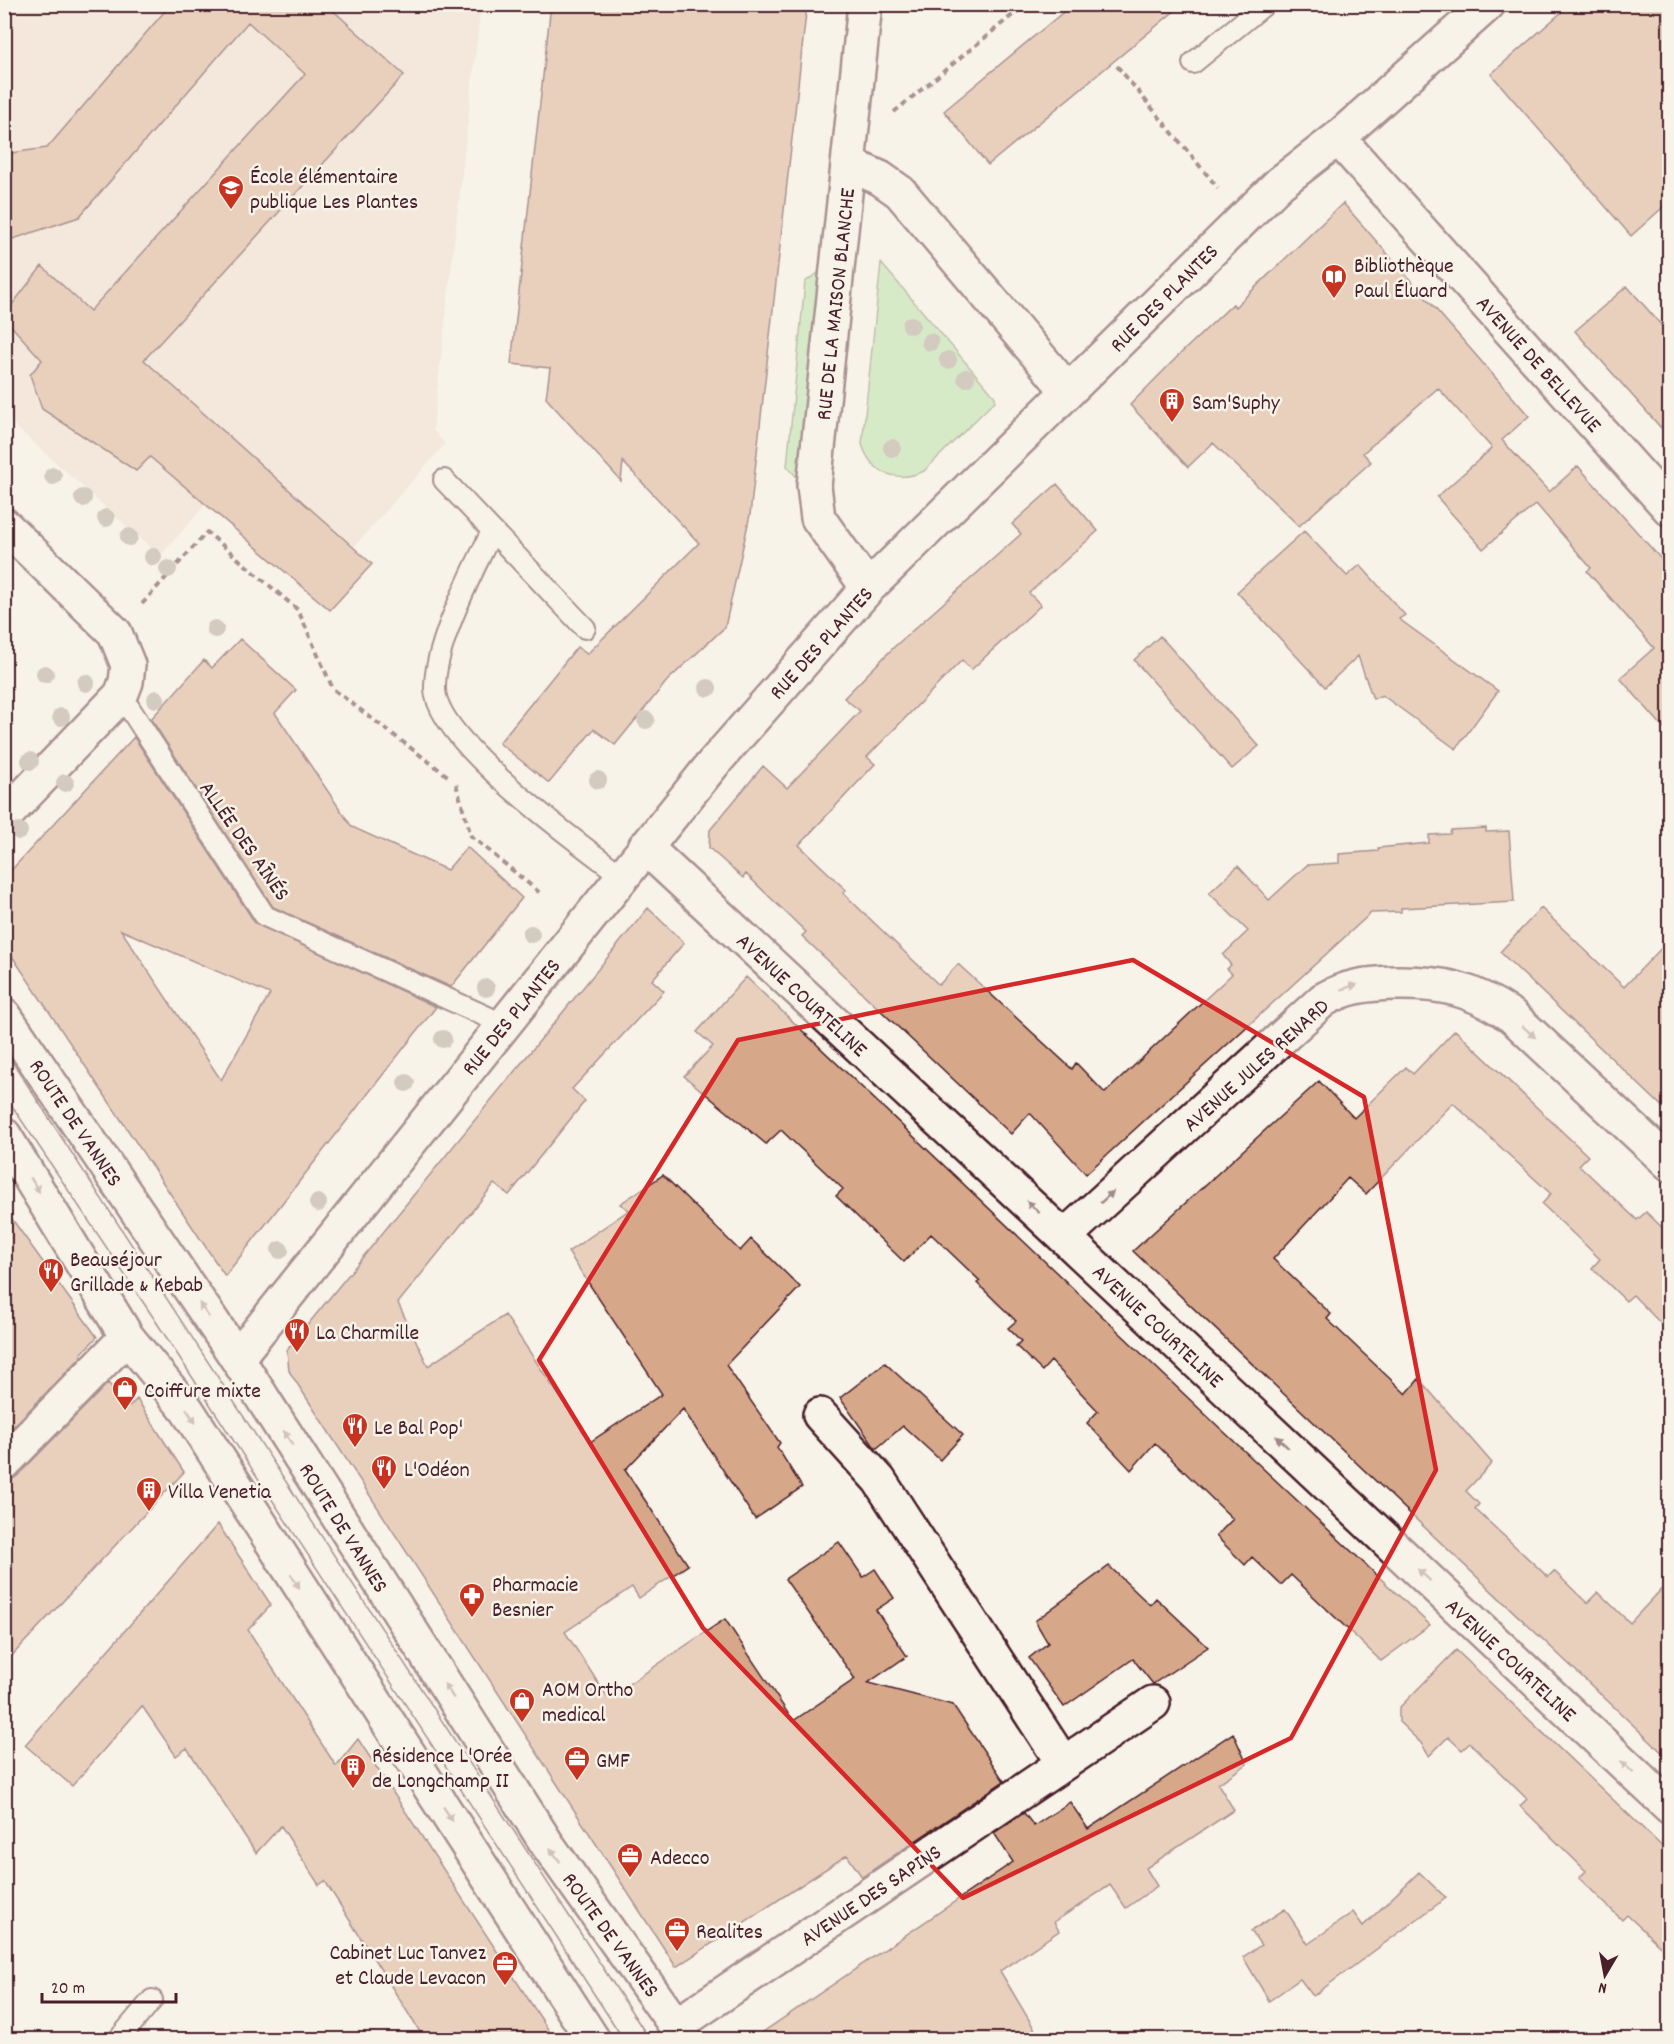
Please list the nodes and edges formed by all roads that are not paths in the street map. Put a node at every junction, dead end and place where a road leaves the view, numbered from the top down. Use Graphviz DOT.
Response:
graph roads {
  1 [pos="865,4"];
  2 [pos="1265,4"];
  3 [pos="1488,4"];
  4 [pos="1193,63"];
  5 [pos="1338,138"];
  6 [pos="848,164"];
  7 [pos="1068,391"];
  8 [pos="444,480"];
  9 [pos="1670,509"];
  10 [pos="4,525"];
  11 [pos="492,531"];
  12 [pos="868,588"];
  13 [pos="585,628"];
  14 [pos="121,696"];
  15 [pos="4,817"];
  16 [pos="645,847"];
  17 [pos="622,876"];
  18 [pos="4,1015"];
  19 [pos="503,1024"];
  20 [pos="4,1136"];
  21 [pos="1670,1164"];
  22 [pos="1064,1237"];
  23 [pos="127,1337"];
  24 [pos="237,1358"];
  25 [pos="820,1415"];
  26 [pos="4,1462"];
  27 [pos="1153,1702"];
  28 [pos="1063,1763"];
  29 [pos="1670,1807"];
  30 [pos="152,2000"];
  31 [pos="682,2032"];
  32 [pos="118,2040"];
  33 [pos="593,2040"];
  1 -- 6 [label="street, RUE DE LA MAISON BLANCHE"];
  2 -- 4 [label="lane"];
  3 -- 5 [label="street, RUE DES PLANTES"];
  5 -- 7 [label="street, RUE DES PLANTES"];
  5 -- 9 [label="street, AVENUE DE BELLEVUE"];
  6 -- 7 [label="street"];
  6 -- 12 [label="street, RUE DE LA MAISON BLANCHE"];
  7 -- 12 [label="street, RUE DES PLANTES"];
  8 -- 11 [label="lane"];
  10 -- 14 [label="street"];
  11 -- 13 [label="lane"];
  11 -- 17 [label="lane"];
  12 -- 16 [label="street, RUE DES PLANTES"];
  14 -- 15 [label="street"];
  14 -- 19 [label="lane, ALLÉE DES AÎNÉS"];
  16 -- 17 [label="street, RUE DES PLANTES"];
  22 -- 16 [label="street, AVENUE COURTELINE, one-way"];
  17 -- 19 [label="street, RUE DES PLANTES"];
  24 -- 18 [label="street, ROUTE DE VANNES, one-way"];
  19 -- 24 [label="street, RUE DES PLANTES"];
  20 -- 23 [label="street, one-way"];
  22 -- 21 [label="street, AVENUE JULES RENARD, one-way"];
  29 -- 22 [label="street, AVENUE COURTELINE, one-way"];
  23 -- 26 [label="street"];
  23 -- 33 [label="street, one-way"];
  31 -- 24 [label="street, ROUTE DE VANNES, one-way"];
  25 -- 28 [label="street"];
  27 -- 28 [label="street, AVENUE DES SAPINS"];
  28 -- 31 [label="street, AVENUE DES SAPINS"];
  30 -- 32 [label="lane"];
}
